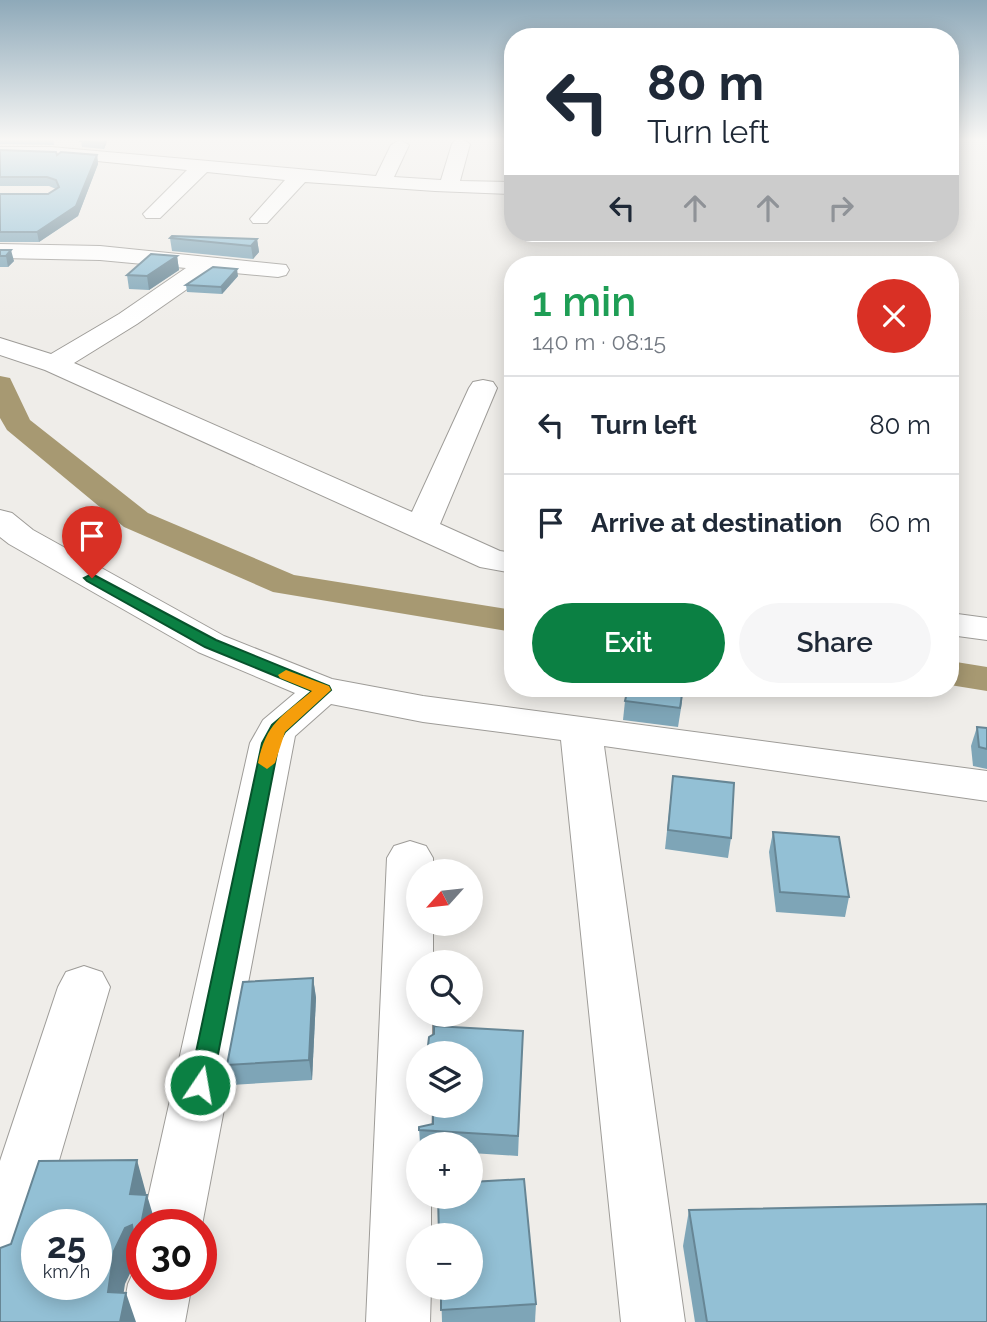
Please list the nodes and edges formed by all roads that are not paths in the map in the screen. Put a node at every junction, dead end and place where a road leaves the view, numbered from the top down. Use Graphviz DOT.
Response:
graph roads {
  1 [pos="167,201"];
  2 [pos="277,201"];
  3 [pos="153,214"];
  4 [pos="260,219"];
  5 [pos="0,251"];
  6 [pos="207,264"];
  7 [pos="278,270"];
  8 [pos="0,346"];
  9 [pos="54,364"];
  10 [pos="483,388"];
  11 [pos="0,520"];
  12 [pos="421,529"];
  13 [pos="504,562"];
  14 [pos="959,625"];
  15 [pos="987,629"];
  16 [pos="323,690"];
  17 [pos="581,730"];
  18 [pos="987,786"];
  19 [pos="410,858"];
  20 [pos="84,987"];
  21 [pos="175,1209"];
  22 [pos="0,1254"];
  23 [pos="157,1300"];
  24 [pos="153,1322"];
  25 [pos="398,1322"];
  26 [pos="653,1322"];
  1 -- 3 [label="street"];
  2 -- 4 [label="street"];
  5 -- 6 [label="street"];
  6 -- 7 [label="street"];
  6 -- 9 [label="street"];
  8 -- 9 [label="street"];
  9 -- 12 [label="street"];
  10 -- 12 [label="street"];
  11 -- 16 [label="street"];
  12 -- 13 [label="street"];
  14 -- 15 [label="street"];
  16 -- 17 [label="street"];
  16 -- 21 [label="street"];
  17 -- 18 [label="street"];
  17 -- 26 [label="street"];
  19 -- 25 [label="street"];
  20 -- 22 [label="street"];
  23 -- 24 [label="street"];
}
